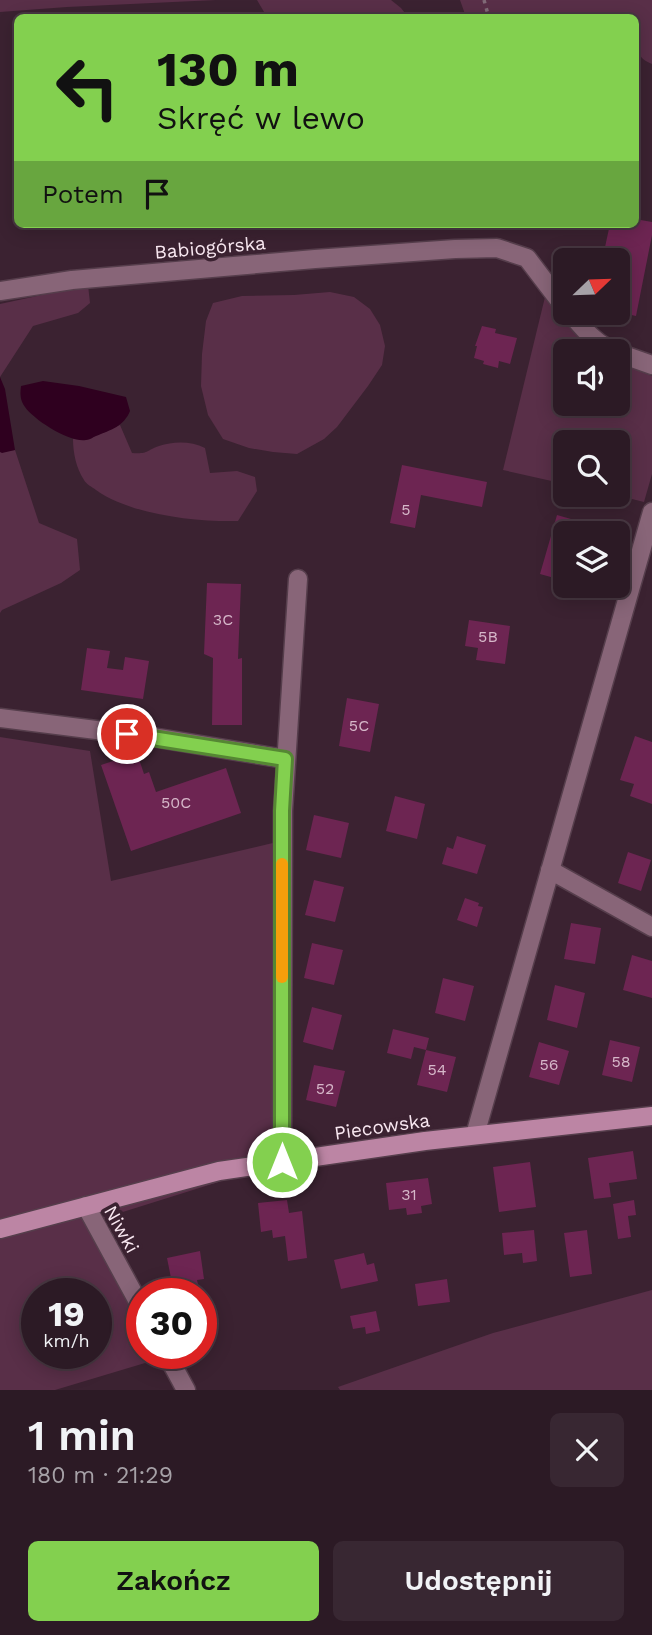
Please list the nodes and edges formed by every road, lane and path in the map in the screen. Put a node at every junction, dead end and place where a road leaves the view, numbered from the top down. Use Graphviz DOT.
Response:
graph roads {
  1 [pos="0,291"];
  2 [pos="553,292"];
  3 [pos="581,326"];
  4 [pos="595,339"];
  5 [pos="630,357"];
  6 [pos="652,365"];
  7 [pos="652,512"];
  8 [pos="298,579"];
  9 [pos="0,718"];
  10 [pos="285,759"];
  11 [pos="550,870"];
  12 [pos="652,927"];
  13 [pos="652,1116"];
  14 [pos="475,1135"];
  15 [pos="282,1162"];
  16 [pos="86,1206"];
  17 [pos="0,1229"];
  18 [pos="126,1280"];
  19 [pos="175,1369"];
  20 [pos="186,1390"];
  1 -- 2 [label="street, Babiogórska"];
  3 -- 4 [label="street"];
  5 -- 6 [label="street"];
  7 -- 11 [label="street"];
  8 -- 10 [label="street"];
  9 -- 10 [label="street"];
  10 -- 15 [label="street"];
  11 -- 12 [label="street"];
  11 -- 14 [label="street"];
  13 -- 14 [label="street, Piecowska"];
  14 -- 15 [label="street, Piecowska"];
  15 -- 16 [label="street, Piecowska"];
  16 -- 17 [label="street, Piecowska"];
  16 -- 18 [label="street, Niwki"];
  19 -- 20 [label="street"];
}
